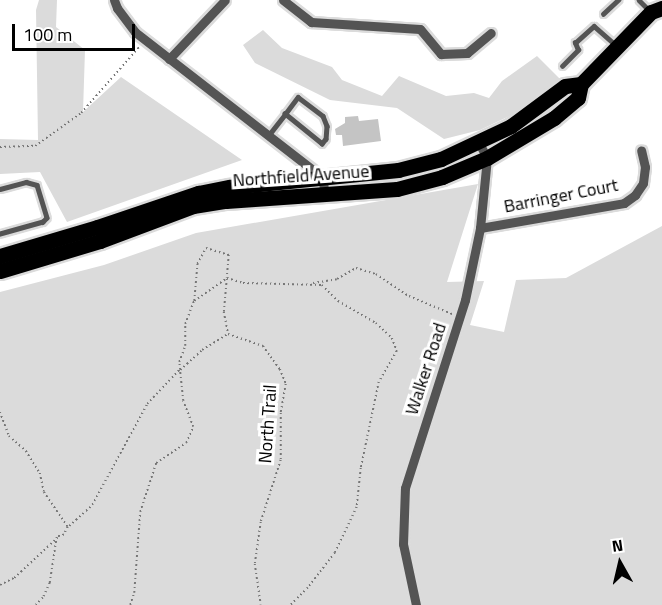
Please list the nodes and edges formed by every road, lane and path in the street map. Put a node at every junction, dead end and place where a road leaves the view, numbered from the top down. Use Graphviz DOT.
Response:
graph roads {
  1 [pos="114,0"];
  2 [pos="225,0"];
  3 [pos="283,0"];
  4 [pos="618,0"];
  5 [pos="639,0"];
  6 [pos="656,7"];
  7 [pos="603,14"];
  8 [pos="491,33"];
  9 [pos="145,40"];
  10 [pos="618,47"];
  11 [pos="169,59"];
  12 [pos="562,66"];
  13 [pos="581,84"];
  14 [pos="285,114"];
  15 [pos="268,136"];
  16 [pos="479,143"];
  17 [pos="0,147"];
  18 [pos="640,150"];
  19 [pos="295,157"];
  20 [pos="487,158"];
  21 [pos="323,178"];
  22 [pos="298,180"];
  23 [pos="0,189"];
  24 [pos="324,194"];
  25 [pos="480,228"];
  26 [pos="0,234"];
  27 [pos="0,256"];
  28 [pos="0,271"];
  29 [pos="227,278"];
  30 [pos="309,284"];
  31 [pos="194,302"];
  32 [pos="456,316"];
  33 [pos="228,333"];
  34 [pos="180,370"];
  35 [pos="0,412"];
  36 [pos="68,527"];
  37 [pos="57,537"];
  38 [pos="0,585"];
  39 [pos="36,605"];
  40 [pos="130,605"];
  41 [pos="261,605"];
  42 [pos="291,605"];
  43 [pos="416,605"];
  1 -- 9 [label="street"];
  2 -- 11 [label="street"];
  3 -- 8 [label="street"];
  4 -- 7 [label="lane"];
  5 -- 6 [label="lane"];
  6 -- 10 [label="main road, Northfield Avenue"];
  9 -- 11 [label="street"];
  9 -- 17 [label="path"];
  10 -- 12 [label="lane"];
  10 -- 13 [label="main road, Northfield Avenue"];
  11 -- 15 [label="street"];
  13 -- 16 [label="main road, Northfield Avenue"];
  13 -- 20 [label="main road, Northfield Avenue"];
  14 -- 14 [label="lane"];
  14 -- 15 [label="lane"];
  15 -- 19 [label="street"];
  16 -- 20 [label="street"];
  16 -- 21 [label="main road, Northfield Avenue"];
  18 -- 25 [label="street, Barringer Court"];
  19 -- 21 [label="street"];
  19 -- 22 [label="street"];
  20 -- 24 [label="main road, Northfield Avenue"];
  20 -- 25 [label="street, Walker Road"];
  21 -- 22 [label="main road, Northfield Avenue"];
  21 -- 24 [label="street"];
  22 -- 27 [label="main road, Northfield Avenue"];
  23 -- 26 [label="lane"];
  24 -- 28 [label="main road, Northfield Avenue"];
  25 -- 43 [label="street, Walker Road"];
  29 -- 30 [label="path"];
  29 -- 31 [label="path"];
  29 -- 31 [label="path"];
  29 -- 33 [label="path"];
  30 -- 32 [label="path"];
  30 -- 42 [label="path"];
  31 -- 34 [label="path"];
  33 -- 34 [label="path"];
  33 -- 41 [label="path, North Trail"];
  34 -- 36 [label="path"];
  34 -- 40 [label="path"];
  35 -- 36 [label="path"];
  36 -- 37 [label="path"];
  37 -- 38 [label="path"];
  37 -- 39 [label="path"];
}
